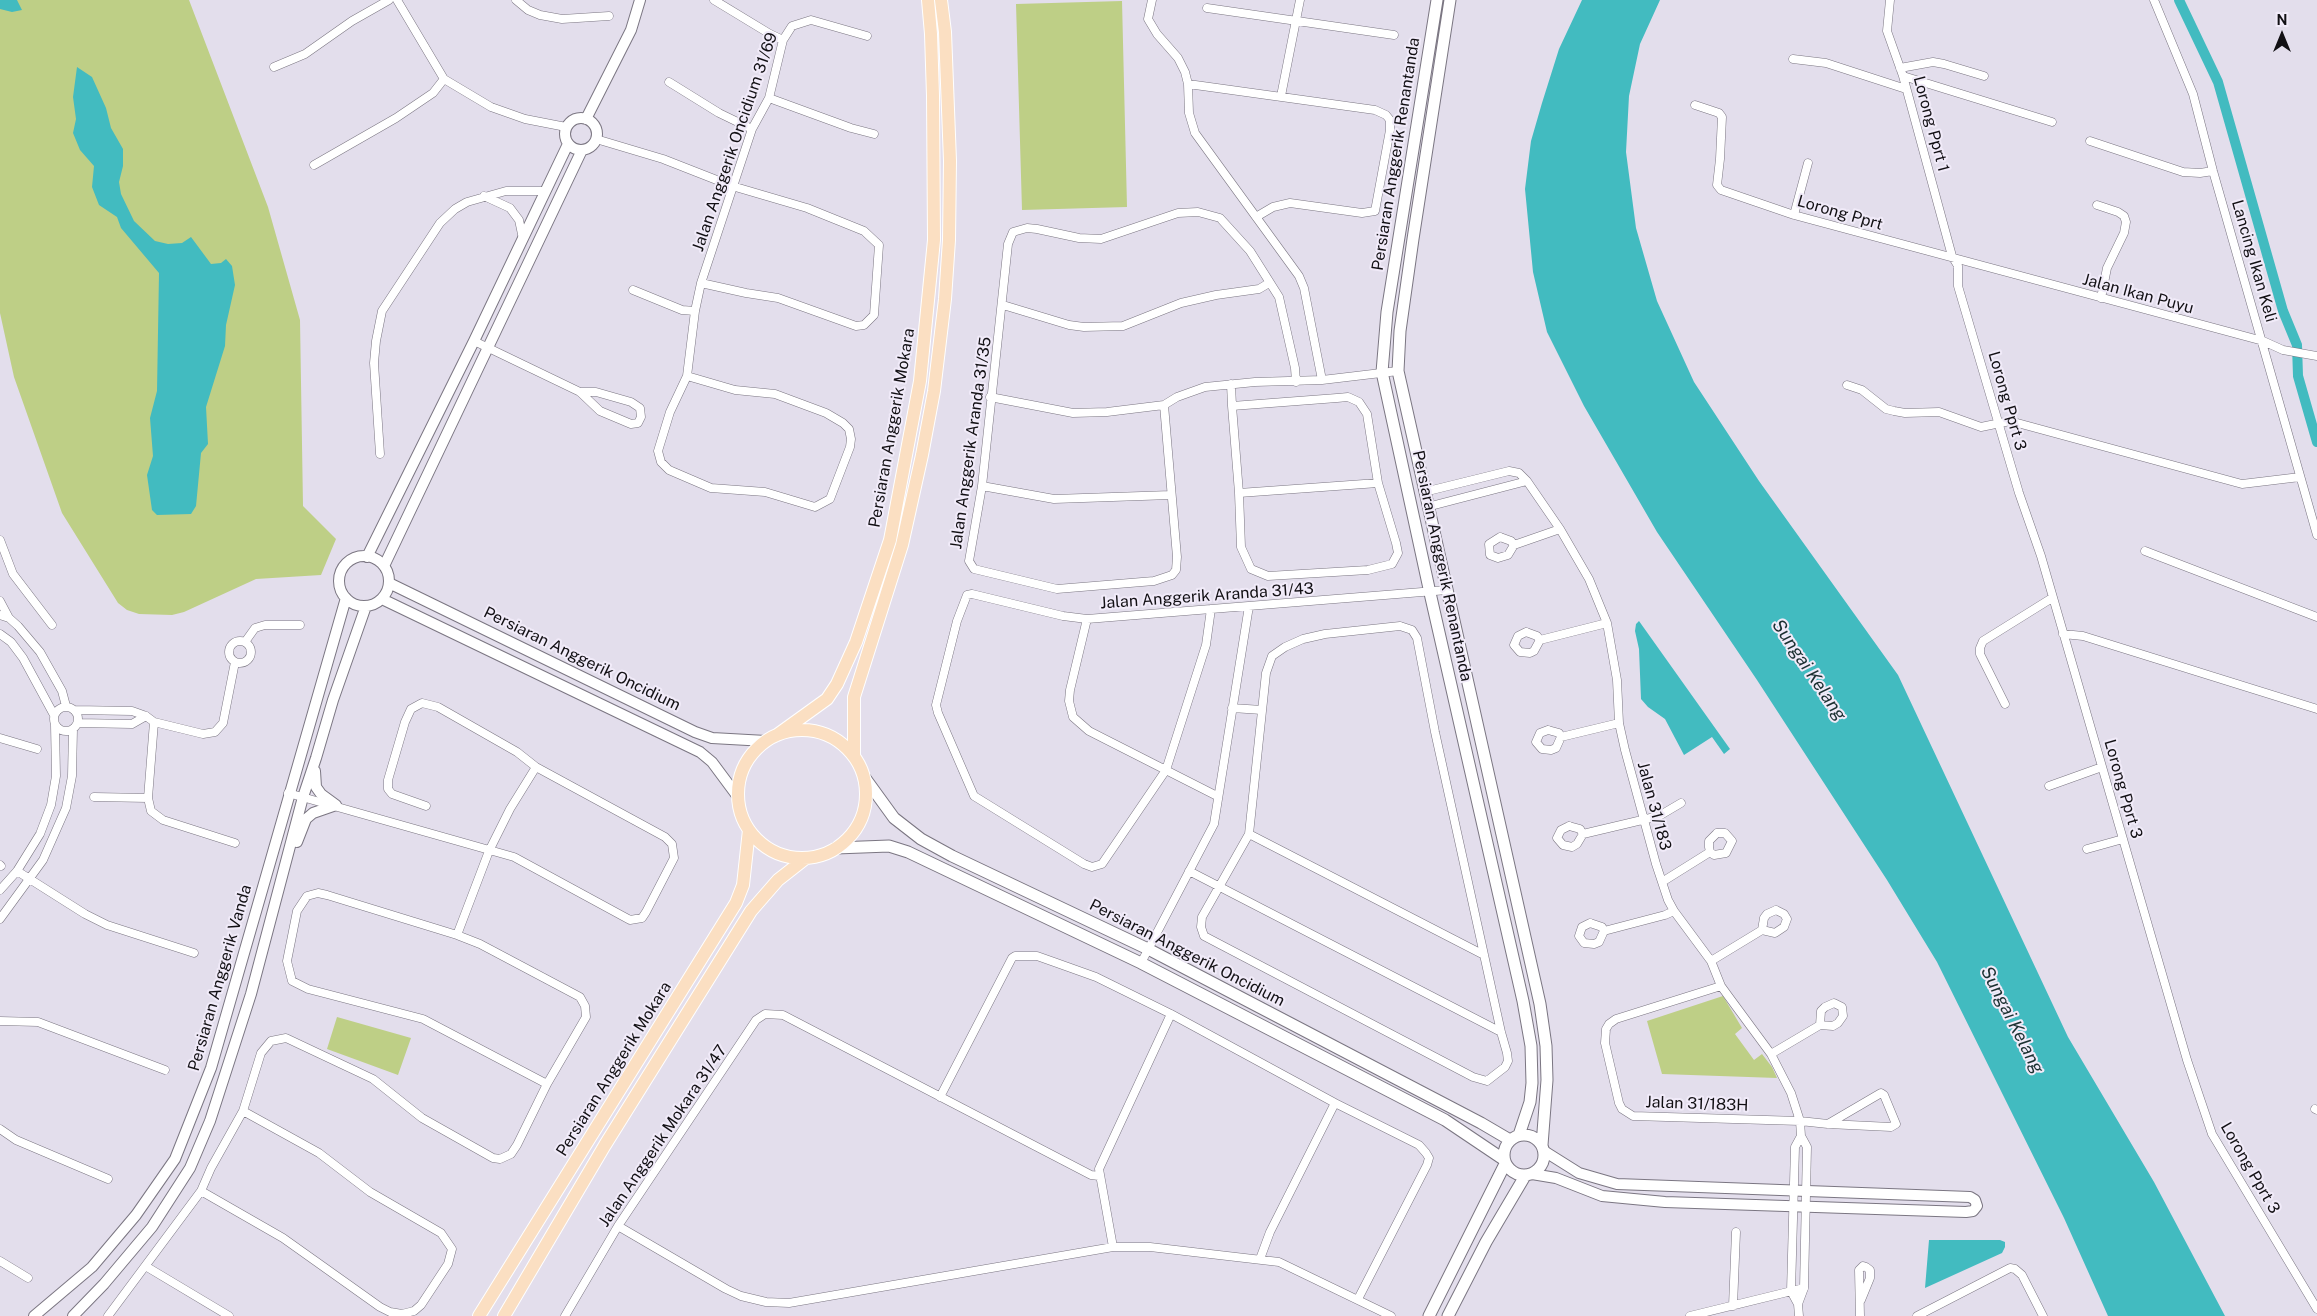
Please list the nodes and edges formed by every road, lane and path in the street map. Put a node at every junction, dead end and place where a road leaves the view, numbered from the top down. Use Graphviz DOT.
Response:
graph roads {
  1 [pos="389,0"];
  2 [pos="397,0"];
  3 [pos="516,0"];
  4 [pos="640,0"];
  5 [pos="714,0"];
  6 [pos="928,0"];
  7 [pos="942,0"];
  8 [pos="1152,0"];
  9 [pos="1300,0"];
  10 [pos="1437,0"];
  11 [pos="1450,0"];
  12 [pos="1890,0"];
  13 [pos="2154,0"];
  14 [pos="1207,8"];
  15 [pos="610,16"];
  16 [pos="1296,20"];
  17 [pos="1394,35"];
  18 [pos="866,36"];
  19 [pos="783,40"];
  20 [pos="1793,59"];
  21 [pos="274,67"];
  22 [pos="1902,72"];
  23 [pos="1984,76"];
  24 [pos="444,79"];
  25 [pos="668,82"];
  26 [pos="1188,84"];
  27 [pos="1906,89"];
  28 [pos="1281,96"];
  29 [pos="769,98"];
  30 [pos="1695,105"];
  31 [pos="586,119"];
  32 [pos="2052,122"];
  33 [pos="566,127"];
  34 [pos="752,129"];
  35 [pos="874,134"];
  36 [pos="596,139"];
  37 [pos="2090,141"];
  38 [pos="568,144"];
  39 [pos="582,150"];
  40 [pos="1808,163"];
  41 [pos="314,166"];
  42 [pos="2213,171"];
  43 [pos="732,186"];
  44 [pos="545,191"];
  45 [pos="484,196"];
  46 [pos="2097,205"];
  47 [pos="1794,215"];
  48 [pos="1256,217"];
  49 [pos="522,238"];
  50 [pos="1952,256"];
  51 [pos="701,283"];
  52 [pos="1269,283"];
  53 [pos="633,290"];
  54 [pos="2101,298"];
  55 [pos="1003,306"];
  56 [pos="694,311"];
  57 [pos="474,341"];
  58 [pos="2263,341"];
  59 [pos="487,347"];
  60 [pos="2317,356"];
  61 [pos="1398,371"];
  62 [pos="1382,372"];
  63 [pos="687,376"];
  64 [pos="1322,380"];
  65 [pos="1296,382"];
  66 [pos="1231,384"];
  67 [pos="1847,385"];
  68 [pos="580,392"];
  69 [pos="990,398"];
  70 [pos="1164,405"];
  71 [pos="1232,406"];
  72 [pos="1999,422"];
  73 [pos="380,454"];
  74 [pos="2300,477"];
  75 [pos="1527,481"];
  76 [pos="1378,483"];
  77 [pos="1459,483"];
  78 [pos="982,486"];
  79 [pos="1424,492"];
  80 [pos="1239,493"];
  81 [pos="1171,495"];
  82 [pos="1463,498"];
  83 [pos="1428,507"];
  84 [pos="1560,530"];
  85 [pos="2317,535"];
  86 [pos="0,540"];
  87 [pos="1514,545"];
  88 [pos="2145,551"];
  89 [pos="367,557"];
  90 [pos="384,566"];
  91 [pos="389,583"];
  92 [pos="1446,590"];
  93 [pos="1430,593"];
  94 [pos="346,598"];
  95 [pos="2052,598"];
  96 [pos="382,599"];
  97 [pos="0,601"];
  98 [pos="366,606"];
  99 [pos="1250,606"];
  100 [pos="1211,609"];
  101 [pos="0,615"];
  102 [pos="2317,617"];
  103 [pos="9,618"];
  104 [pos="1087,619"];
  105 [pos="1607,623"];
  106 [pos="52,625"];
  107 [pos="300,625"];
  108 [pos="0,634"];
  109 [pos="2063,634"];
  110 [pos="1540,640"];
  111 [pos="246,642"];
  112 [pos="235,662"];
  113 [pos="2005,704"];
  114 [pos="66,706"];
  115 [pos="1232,708"];
  116 [pos="2317,709"];
  117 [pos="75,710"];
  118 [pos="1262,710"];
  119 [pos="54,715"];
  120 [pos="146,716"];
  121 [pos="154,722"];
  122 [pos="1619,723"];
  123 [pos="55,725"];
  124 [pos="75,726"];
  125 [pos="0,738"];
  126 [pos="771,738"];
  127 [pos="1561,738"];
  128 [pos="37,749"];
  129 [pos="854,755"];
  130 [pos="316,758"];
  131 [pos="536,767"];
  132 [pos="2102,767"];
  133 [pos="1166,770"];
  134 [pos="865,778"];
  135 [pos="2049,786"];
  136 [pos="288,793"];
  137 [pos="1217,796"];
  138 [pos="94,797"];
  139 [pos="303,797"];
  140 [pos="738,797"];
  141 [pos="148,798"];
  142 [pos="1681,803"];
  143 [pos="336,805"];
  144 [pos="426,806"];
  145 [pos="1644,819"];
  146 [pos="749,830"];
  147 [pos="1249,834"];
  148 [pos="1583,834"];
  149 [pos="2123,839"];
  150 [pos="235,843"];
  151 [pos="836,848"];
  152 [pos="2087,849"];
  153 [pos="289,850"];
  154 [pos="489,851"];
  155 [pos="1710,852"];
  156 [pos="806,858"];
  157 [pos="17,870"];
  158 [pos="1189,871"];
  159 [pos="30,878"];
  160 [pos="1662,882"];
  161 [pos="1220,887"];
  162 [pos="0,890"];
  163 [pos="1674,911"];
  164 [pos="0,919"];
  165 [pos="1762,930"];
  166 [pos="1604,931"];
  167 [pos="458,935"];
  168 [pos="1148,949"];
  169 [pos="194,953"];
  170 [pos="1484,955"];
  171 [pos="1711,962"];
  172 [pos="1141,963"];
  173 [pos="1721,986"];
  174 [pos="1171,1014"];
  175 [pos="0,1021"];
  176 [pos="1820,1025"];
  177 [pos="1501,1032"];
  178 [pos="1771,1054"];
  179 [pos="165,1070"];
  180 [pos="547,1084"];
  181 [pos="940,1096"];
  182 [pos="1335,1103"];
  183 [pos="243,1111"];
  184 [pos="1800,1121"];
  185 [pos="1828,1124"];
  186 [pos="0,1129"];
  187 [pos="1801,1136"];
  188 [pos="1514,1138"];
  189 [pos="1543,1148"];
  190 [pos="1504,1161"];
  191 [pos="1795,1161"];
  192 [pos="1807,1161"];
  193 [pos="1529,1175"];
  194 [pos="1099,1176"];
  195 [pos="108,1179"];
  196 [pos="201,1191"];
  197 [pos="1794,1191"];
  198 [pos="1806,1192"];
  199 [pos="1793,1206"];
  200 [pos="1806,1207"];
  201 [pos="618,1226"];
  202 [pos="1736,1232"];
  203 [pos="1113,1247"];
  204 [pos="1260,1259"];
  205 [pos="0,1261"];
  206 [pos="147,1267"];
  207 [pos="28,1278"];
  208 [pos="1804,1288"];
  209 [pos="1791,1292"];
  210 [pos="1358,1299"];
  211 [pos="1861,1300"];
  212 [pos="1798,1304"];
  213 [pos="1733,1306"];
  214 [pos="2317,1309"];
  215 [pos="34,1316"];
  216 [pos="73,1316"];
  217 [pos="108,1316"];
  218 [pos="229,1316"];
  219 [pos="479,1316"];
  220 [pos="504,1316"];
  221 [pos="564,1316"];
  222 [pos="1391,1316"];
  223 [pos="1429,1316"];
  224 [pos="1448,1316"];
  225 [pos="1690,1316"];
  226 [pos="1799,1316"];
  227 [pos="1860,1316"];
  228 [pos="1917,1316"];
  229 [pos="2043,1316"];
  1 -- 21 [label="street"];
  2 -- 24 [label="street"];
  3 -- 15 [label="street"];
  4 -- 31 [label="street"];
  5 -- 19 [label="street"];
  6 -- 126 [label="main road, Persiaran Anggerik Mokara"];
  7 -- 129 [label="main road, Persiaran Anggerik Mokara"];
  8 -- 26 [label="street"];
  9 -- 16 [label="street"];
  10 -- 62 [label="main road, Persiaran Anggerik Renantanda"];
  11 -- 61 [label="main road, Persiaran Anggerik Renantanda"];
  12 -- 22 [label="street, Lorong Pprt 1"];
  13 -- 42 [label="street, Lancing Ikan Keli"];
  14 -- 16 [label="street"];
  16 -- 17 [label="street"];
  16 -- 28 [label="street"];
  18 -- 19 [label="street, Jalan Anggerik Oncidium 31/69"];
  19 -- 29 [label="street, Jalan Anggerik Oncidium 31/69"];
  20 -- 27 [label="street"];
  22 -- 23 [label="street"];
  22 -- 27 [label="street, Lorong Pprt 1"];
  22 -- 32 [label="street"];
  24 -- 33 [label="street"];
  24 -- 41 [label="street"];
  25 -- 34 [label="street"];
  26 -- 28 [label="street"];
  26 -- 48 [label="street"];
  27 -- 50 [label="street, Lorong Pprt 1"];
  28 -- 48 [label="street"];
  29 -- 34 [label="street, Jalan Anggerik Oncidium 31/69"];
  29 -- 35 [label="street"];
  30 -- 47 [label="street, Lorong Pprt"];
  31 -- 33 [label="street"];
  31 -- 36 [label="street"];
  33 -- 38 [label="street"];
  34 -- 43 [label="street, Jalan Anggerik Oncidium 31/69"];
  36 -- 39 [label="street"];
  36 -- 43 [label="street"];
  37 -- 42 [label="street"];
  38 -- 39 [label="street"];
  38 -- 44 [label="street"];
  39 -- 59 [label="street"];
  40 -- 47 [label="street"];
  42 -- 58 [label="street, Lancing Ikan Keli"];
  43 -- 51 [label="street, Jalan Anggerik Oncidium 31/69"];
  43 -- 51 [label="street"];
  44 -- 45 [label="street"];
  44 -- 49 [label="street"];
  45 -- 49 [label="street"];
  45 -- 73 [label="street"];
  46 -- 54 [label="street"];
  47 -- 50 [label="street, Lorong Pprt"];
  48 -- 64 [label="street"];
  49 -- 57 [label="street"];
  50 -- 54 [label="street, Jalan Ikan Puyu"];
  50 -- 72 [label="street, Lorong Pprt 3"];
  51 -- 56 [label="street, Jalan Anggerik Oncidium 31/69"];
  52 -- 55 [label="street"];
  52 -- 55 [label="street, Jalan Anggerik Aranda 31/35"];
  52 -- 65 [label="street"];
  53 -- 56 [label="street"];
  54 -- 58 [label="street, Jalan Ikan Puyu"];
  55 -- 69 [label="street, Jalan Anggerik Aranda 31/35"];
  56 -- 63 [label="street, Jalan Anggerik Oncidium 31/69"];
  57 -- 59 [label="street"];
  57 -- 89 [label="street"];
  58 -- 60 [label="street, Jalan Ikan Puyu"];
  58 -- 74 [label="street, Lancing Ikan Keli"];
  59 -- 68 [label="street"];
  59 -- 90 [label="street"];
  61 -- 62 [label="street"];
  61 -- 79 [label="main road, Persiaran Anggerik Renantanda"];
  62 -- 64 [label="street"];
  62 -- 93 [label="main road, Persiaran Anggerik Renantanda"];
  63 -- 63 [label="street, Jalan Anggerik Oncidium 31/69"];
  64 -- 65 [label="street"];
  65 -- 66 [label="street"];
  66 -- 70 [label="street"];
  66 -- 71 [label="street"];
  67 -- 72 [label="street"];
  68 -- 68 [label="street"];
  69 -- 70 [label="street"];
  69 -- 78 [label="street, Jalan Anggerik Aranda 31/35"];
  70 -- 81 [label="street, Jalan Anggerik Aranda 31/35"];
  71 -- 76 [label="street"];
  71 -- 80 [label="street"];
  72 -- 74 [label="street"];
  72 -- 95 [label="street, Lorong Pprt 3"];
  74 -- 85 [label="street, Lancing Ikan Keli"];
  75 -- 77 [label="street"];
  75 -- 82 [label="street"];
  75 -- 84 [label="street, Jalan 31/183"];
  76 -- 80 [label="street"];
  76 -- 80 [label="street"];
  77 -- 79 [label="street"];
  77 -- 82 [label="street"];
  78 -- 81 [label="street"];
  78 -- 81 [label="street, Jalan Anggerik Aranda 31/35"];
  79 -- 83 [label="main road, Persiaran Anggerik Renantanda"];
  82 -- 83 [label="street"];
  83 -- 92 [label="main road, Persiaran Anggerik Renantanda"];
  84 -- 87 [label="street"];
  84 -- 105 [label="street, Jalan 31/183"];
  86 -- 106 [label="street"];
  88 -- 102 [label="street"];
  89 -- 90 [label="street"];
  89 -- 94 [label="street"];
  90 -- 91 [label="street"];
  91 -- 96 [label="street"];
  91 -- 126 [label="street, Persiaran Anggerik Oncidium"];
  92 -- 93 [label="street, Jalan Anggerik Aranda 31/43"];
  92 -- 189 [label="main road, Persiaran Anggerik Renantanda"];
  93 -- 99 [label="street, Jalan Anggerik Aranda 31/43"];
  93 -- 188 [label="main road, Persiaran Anggerik Renantanda"];
  94 -- 98 [label="street"];
  94 -- 136 [label="street, Persiaran Anggerik Vanda"];
  95 -- 109 [label="street, Lorong Pprt 3"];
  95 -- 113 [label="street"];
  96 -- 98 [label="street"];
  96 -- 140 [label="street, Persiaran Anggerik Oncidium"];
  97 -- 103 [label="street"];
  98 -- 130 [label="street, Persiaran Anggerik Vanda"];
  99 -- 100 [label="street, Jalan Anggerik Aranda 31/43"];
  99 -- 115 [label="street"];
  100 -- 104 [label="street, Jalan Anggerik Aranda 31/43"];
  100 -- 133 [label="street"];
  101 -- 103 [label="street"];
  103 -- 114 [label="street"];
  104 -- 133 [label="street"];
  104 -- 133 [label="street, Jalan Anggerik Aranda 31/43"];
  105 -- 110 [label="street"];
  105 -- 122 [label="street, Jalan 31/183"];
  107 -- 111 [label="street"];
  108 -- 119 [label="street"];
  109 -- 116 [label="street"];
  109 -- 132 [label="street, Lorong Pprt 3"];
  111 -- 112 [label="street"];
  111 -- 112 [label="street"];
  112 -- 121 [label="street"];
  114 -- 117 [label="street"];
  114 -- 119 [label="street"];
  115 -- 118 [label="street"];
  115 -- 137 [label="street"];
  117 -- 120 [label="street"];
  117 -- 124 [label="street"];
  118 -- 147 [label="street"];
  118 -- 170 [label="street"];
  119 -- 123 [label="street"];
  120 -- 121 [label="street"];
  120 -- 124 [label="street"];
  121 -- 141 [label="street"];
  122 -- 127 [label="street"];
  122 -- 145 [label="street, Jalan 31/183"];
  123 -- 124 [label="street"];
  123 -- 157 [label="street"];
  124 -- 159 [label="street"];
  125 -- 128 [label="street"];
  126 -- 129 [label="main road"];
  126 -- 140 [label="main road"];
  129 -- 134 [label="main road"];
  130 -- 139 [label="street, Persiaran Anggerik Vanda"];
  130 -- 143 [label="street"];
  131 -- 144 [label="street"];
  131 -- 154 [label="street"];
  131 -- 154 [label="street"];
  132 -- 135 [label="street"];
  132 -- 149 [label="street, Lorong Pprt 3"];
  133 -- 137 [label="street"];
  134 -- 151 [label="main road"];
  134 -- 168 [label="main road, Persiaran Anggerik Oncidium"];
  136 -- 139 [label="street"];
  136 -- 215 [label="street, Persiaran Anggerik Vanda"];
  137 -- 158 [label="street"];
  138 -- 141 [label="street"];
  139 -- 143 [label="street"];
  139 -- 153 [label="street, Persiaran Anggerik Vanda"];
  140 -- 146 [label="main road"];
  141 -- 150 [label="street"];
  142 -- 145 [label="street"];
  143 -- 153 [label="street"];
  143 -- 154 [label="street"];
  145 -- 148 [label="street"];
  145 -- 160 [label="street, Jalan 31/183"];
  146 -- 156 [label="main road"];
  146 -- 219 [label="main road, Persiaran Anggerik Mokara"];
  147 -- 161 [label="street"];
  147 -- 170 [label="street"];
  149 -- 152 [label="street"];
  149 -- 214 [label="street, Lorong Pprt 3"];
  151 -- 156 [label="main road"];
  151 -- 172 [label="main road, Persiaran Anggerik Oncidium"];
  153 -- 216 [label="street, Persiaran Anggerik Vanda"];
  154 -- 167 [label="street"];
  155 -- 160 [label="street"];
  156 -- 220 [label="main road, Persiaran Anggerik Mokara"];
  157 -- 159 [label="street"];
  157 -- 162 [label="street"];
  158 -- 161 [label="street"];
  158 -- 168 [label="street"];
  159 -- 164 [label="street"];
  159 -- 169 [label="street"];
  160 -- 163 [label="street, Jalan 31/183"];
  161 -- 177 [label="street"];
  161 -- 177 [label="street"];
  163 -- 166 [label="street"];
  163 -- 171 [label="street, Jalan 31/183"];
  165 -- 171 [label="street"];
  167 -- 180 [label="street"];
  167 -- 180 [label="street"];
  168 -- 172 [label="street"];
  168 -- 188 [label="main road, Persiaran Anggerik Oncidium"];
  170 -- 177 [label="street"];
  171 -- 173 [label="street, Jalan 31/183"];
  172 -- 190 [label="main road, Persiaran Anggerik Oncidium"];
  173 -- 178 [label="street, Jalan 31/183"];
  173 -- 184 [label="street, Jalan 31/183H"];
  174 -- 181 [label="street"];
  174 -- 182 [label="street"];
  174 -- 194 [label="street"];
  175 -- 179 [label="street"];
  176 -- 178 [label="street"];
  178 -- 184 [label="street, Jalan 31/183"];
  180 -- 183 [label="street"];
  181 -- 194 [label="street, Jalan Anggerik Mokara 31/47"];
  181 -- 201 [label="street, Jalan Anggerik Mokara 31/47"];
  182 -- 204 [label="street"];
  182 -- 210 [label="street"];
  183 -- 196 [label="street"];
  183 -- 196 [label="street"];
  184 -- 185 [label="street"];
  184 -- 187 [label="street, Jalan 31/183"];
  185 -- 185 [label="street"];
  186 -- 195 [label="street"];
  187 -- 191 [label="street"];
  187 -- 192 [label="street"];
  188 -- 189 [label="main road"];
  188 -- 190 [label="main road"];
  189 -- 193 [label="main road"];
  189 -- 197 [label="street"];
  190 -- 193 [label="main road"];
  190 -- 223 [label="main road"];
  191 -- 192 [label="street"];
  191 -- 197 [label="street"];
  192 -- 198 [label="street"];
  193 -- 199 [label="street"];
  193 -- 224 [label="main road"];
  194 -- 203 [label="street"];
  196 -- 206 [label="street"];
  197 -- 198 [label="street"];
  197 -- 199 [label="street"];
  198 -- 200 [label="street"];
  198 -- 200 [label="street"];
  199 -- 200 [label="street"];
  199 -- 209 [label="street"];
  200 -- 208 [label="street"];
  201 -- 203 [label="street"];
  201 -- 221 [label="street, Jalan Anggerik Mokara 31/47"];
  202 -- 213 [label="street"];
  203 -- 204 [label="street"];
  204 -- 210 [label="street"];
  205 -- 207 [label="street"];
  206 -- 217 [label="street"];
  206 -- 218 [label="street"];
  208 -- 209 [label="street"];
  208 -- 212 [label="street"];
  209 -- 212 [label="street"];
  209 -- 213 [label="street"];
  210 -- 222 [label="street"];
  211 -- 227 [label="street"];
  212 -- 226 [label="street"];
  213 -- 225 [label="street"];
  228 -- 229 [label="street"];
}
